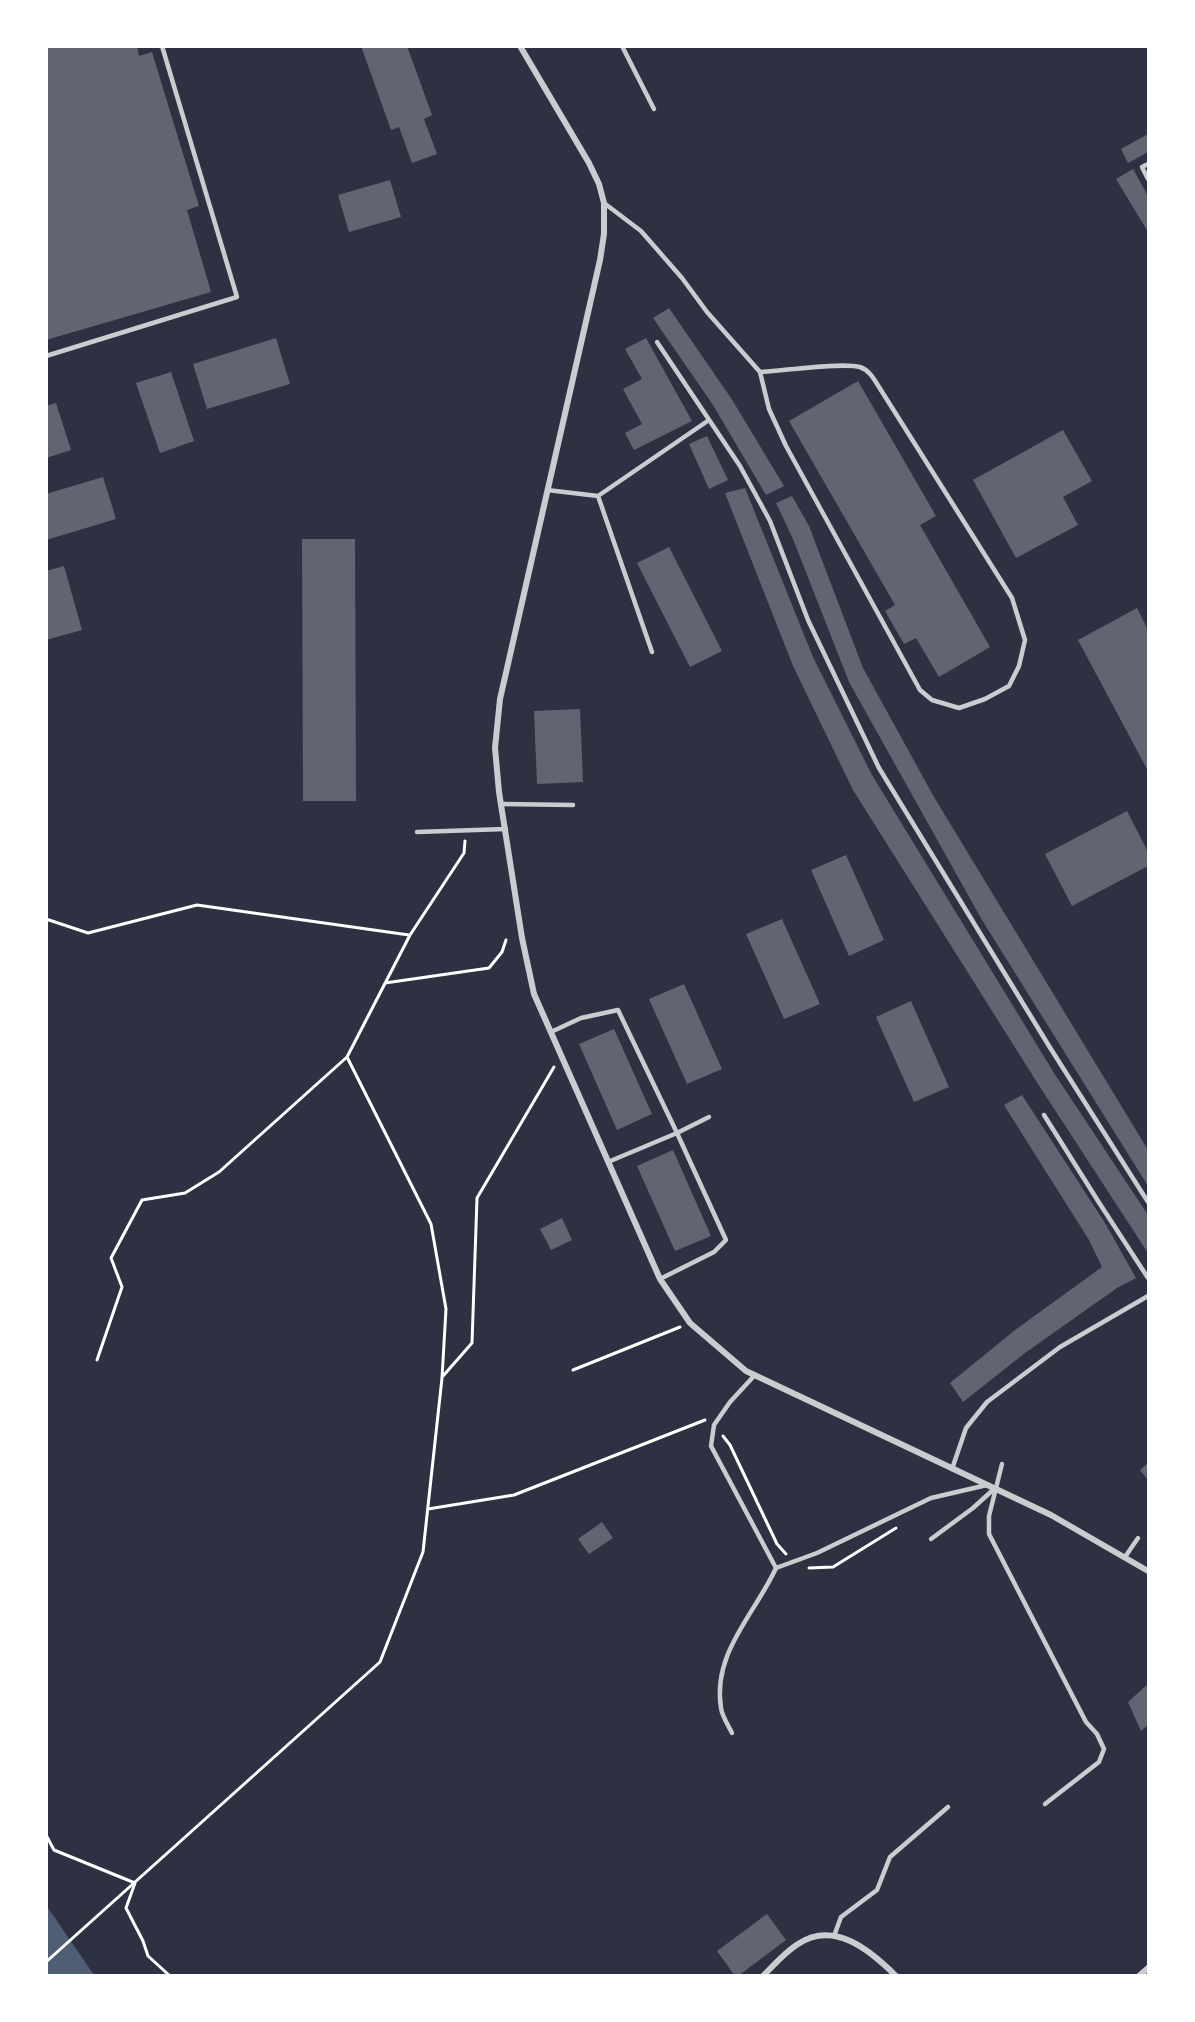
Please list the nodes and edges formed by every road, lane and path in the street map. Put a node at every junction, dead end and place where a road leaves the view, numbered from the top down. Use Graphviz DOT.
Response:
graph roads {
  1 [pos="162,46"];
  2 [pos="520,46"];
  3 [pos="622,46"];
  4 [pos="654,109"];
  5 [pos="1149,164"];
  6 [pos="1149,179"];
  7 [pos="604,203"];
  8 [pos="657,342"];
  9 [pos="46,356"];
  10 [pos="760,372"];
  11 [pos="709,420"];
  12 [pos="547,490"];
  13 [pos="598,496"];
  14 [pos="652,652"];
  15 [pos="501,804"];
  16 [pos="573,805"];
  17 [pos="506,829"];
  18 [pos="467,830"];
  19 [pos="417,832"];
  20 [pos="46,919"];
  21 [pos="410,935"];
  22 [pos="506,940"];
  23 [pos="385,983"];
  24 [pos="551,1032"];
  25 [pos="561,1055"];
  26 [pos="347,1057"];
  27 [pos="1044,1114"];
  28 [pos="708,1117"];
  29 [pos="677,1133"];
  30 [pos="608,1162"];
  31 [pos="1149,1202"];
  32 [pos="1149,1278"];
  33 [pos="660,1279"];
  34 [pos="1149,1296"];
  35 [pos="690,1323"];
  36 [pos="97,1360"];
  37 [pos="573,1370"];
  38 [pos="754,1376"];
  39 [pos="442,1378"];
  40 [pos="712,1412"];
  41 [pos="705,1421"];
  42 [pos="714,1425"];
  43 [pos="1002,1464"];
  44 [pos="951,1468"];
  45 [pos="987,1485"];
  46 [pos="994,1489"];
  47 [pos="428,1509"];
  48 [pos="897,1528"];
  49 [pos="1138,1538"];
  50 [pos="931,1539"];
  51 [pos="1125,1557"];
  52 [pos="793,1562"];
  53 [pos="776,1568"];
  54 [pos="1149,1571"];
  55 [pos="732,1733"];
  56 [pos="1045,1804"];
  57 [pos="948,1807"];
  58 [pos="46,1835"];
  59 [pos="135,1883"];
  60 [pos="834,1936"];
  61 [pos="46,1962"];
  62 [pos="1149,1968"];
  63 [pos="170,1976"];
  64 [pos="763,1976"];
  65 [pos="896,1976"];
  66 [pos="1139,1976"];
  1 -- 9 [label="lane"];
  2 -- 7 [label="street"];
  3 -- 4 [label="lane"];
  5 -- 6 [label="lane"];
  7 -- 10 [label="lane"];
  7 -- 12 [label="street"];
  8 -- 11 [label="lane"];
  10 -- 10 [label="lane"];
  11 -- 13 [label="lane"];
  11 -- 31 [label="lane"];
  12 -- 13 [label="lane"];
  12 -- 15 [label="street"];
  13 -- 14 [label="lane"];
  15 -- 16 [label="lane"];
  15 -- 17 [label="street"];
  17 -- 18 [label="lane"];
  17 -- 24 [label="street"];
  18 -- 19 [label="lane"];
  18 -- 21 [label="path"];
  20 -- 21 [label="path"];
  21 -- 23 [label="path"];
  22 -- 23 [label="path"];
  23 -- 26 [label="path"];
  24 -- 25 [label="street"];
  24 -- 29 [label="lane"];
  25 -- 30 [label="street"];
  25 -- 39 [label="path"];
  26 -- 36 [label="path"];
  26 -- 39 [label="path"];
  27 -- 32 [label="lane"];
  28 -- 29 [label="lane"];
  29 -- 30 [label="lane"];
  29 -- 33 [label="lane"];
  30 -- 33 [label="street"];
  33 -- 35 [label="street"];
  34 -- 44 [label="lane"];
  35 -- 37 [label="path"];
  35 -- 38 [label="street"];
  38 -- 42 [label="lane"];
  38 -- 44 [label="street"];
  39 -- 47 [label="path"];
  40 -- 41 [label="path"];
  41 -- 42 [label="path"];
  41 -- 47 [label="path"];
  42 -- 52 [label="path"];
  42 -- 53 [label="lane"];
  43 -- 46 [label="lane"];
  44 -- 45 [label="street"];
  45 -- 46 [label="street"];
  45 -- 52 [label="lane"];
  46 -- 50 [label="lane"];
  46 -- 51 [label="street"];
  46 -- 56 [label="lane"];
  47 -- 59 [label="path"];
  48 -- 52 [label="path"];
  49 -- 51 [label="lane"];
  51 -- 54 [label="street"];
  52 -- 53 [label="lane"];
  53 -- 55 [label="lane"];
  57 -- 60 [label="lane"];
  58 -- 59 [label="path"];
  59 -- 61 [label="path"];
  59 -- 63 [label="path"];
  60 -- 64 [label="street"];
  60 -- 65 [label="street"];
  62 -- 66 [label="street"];
}
